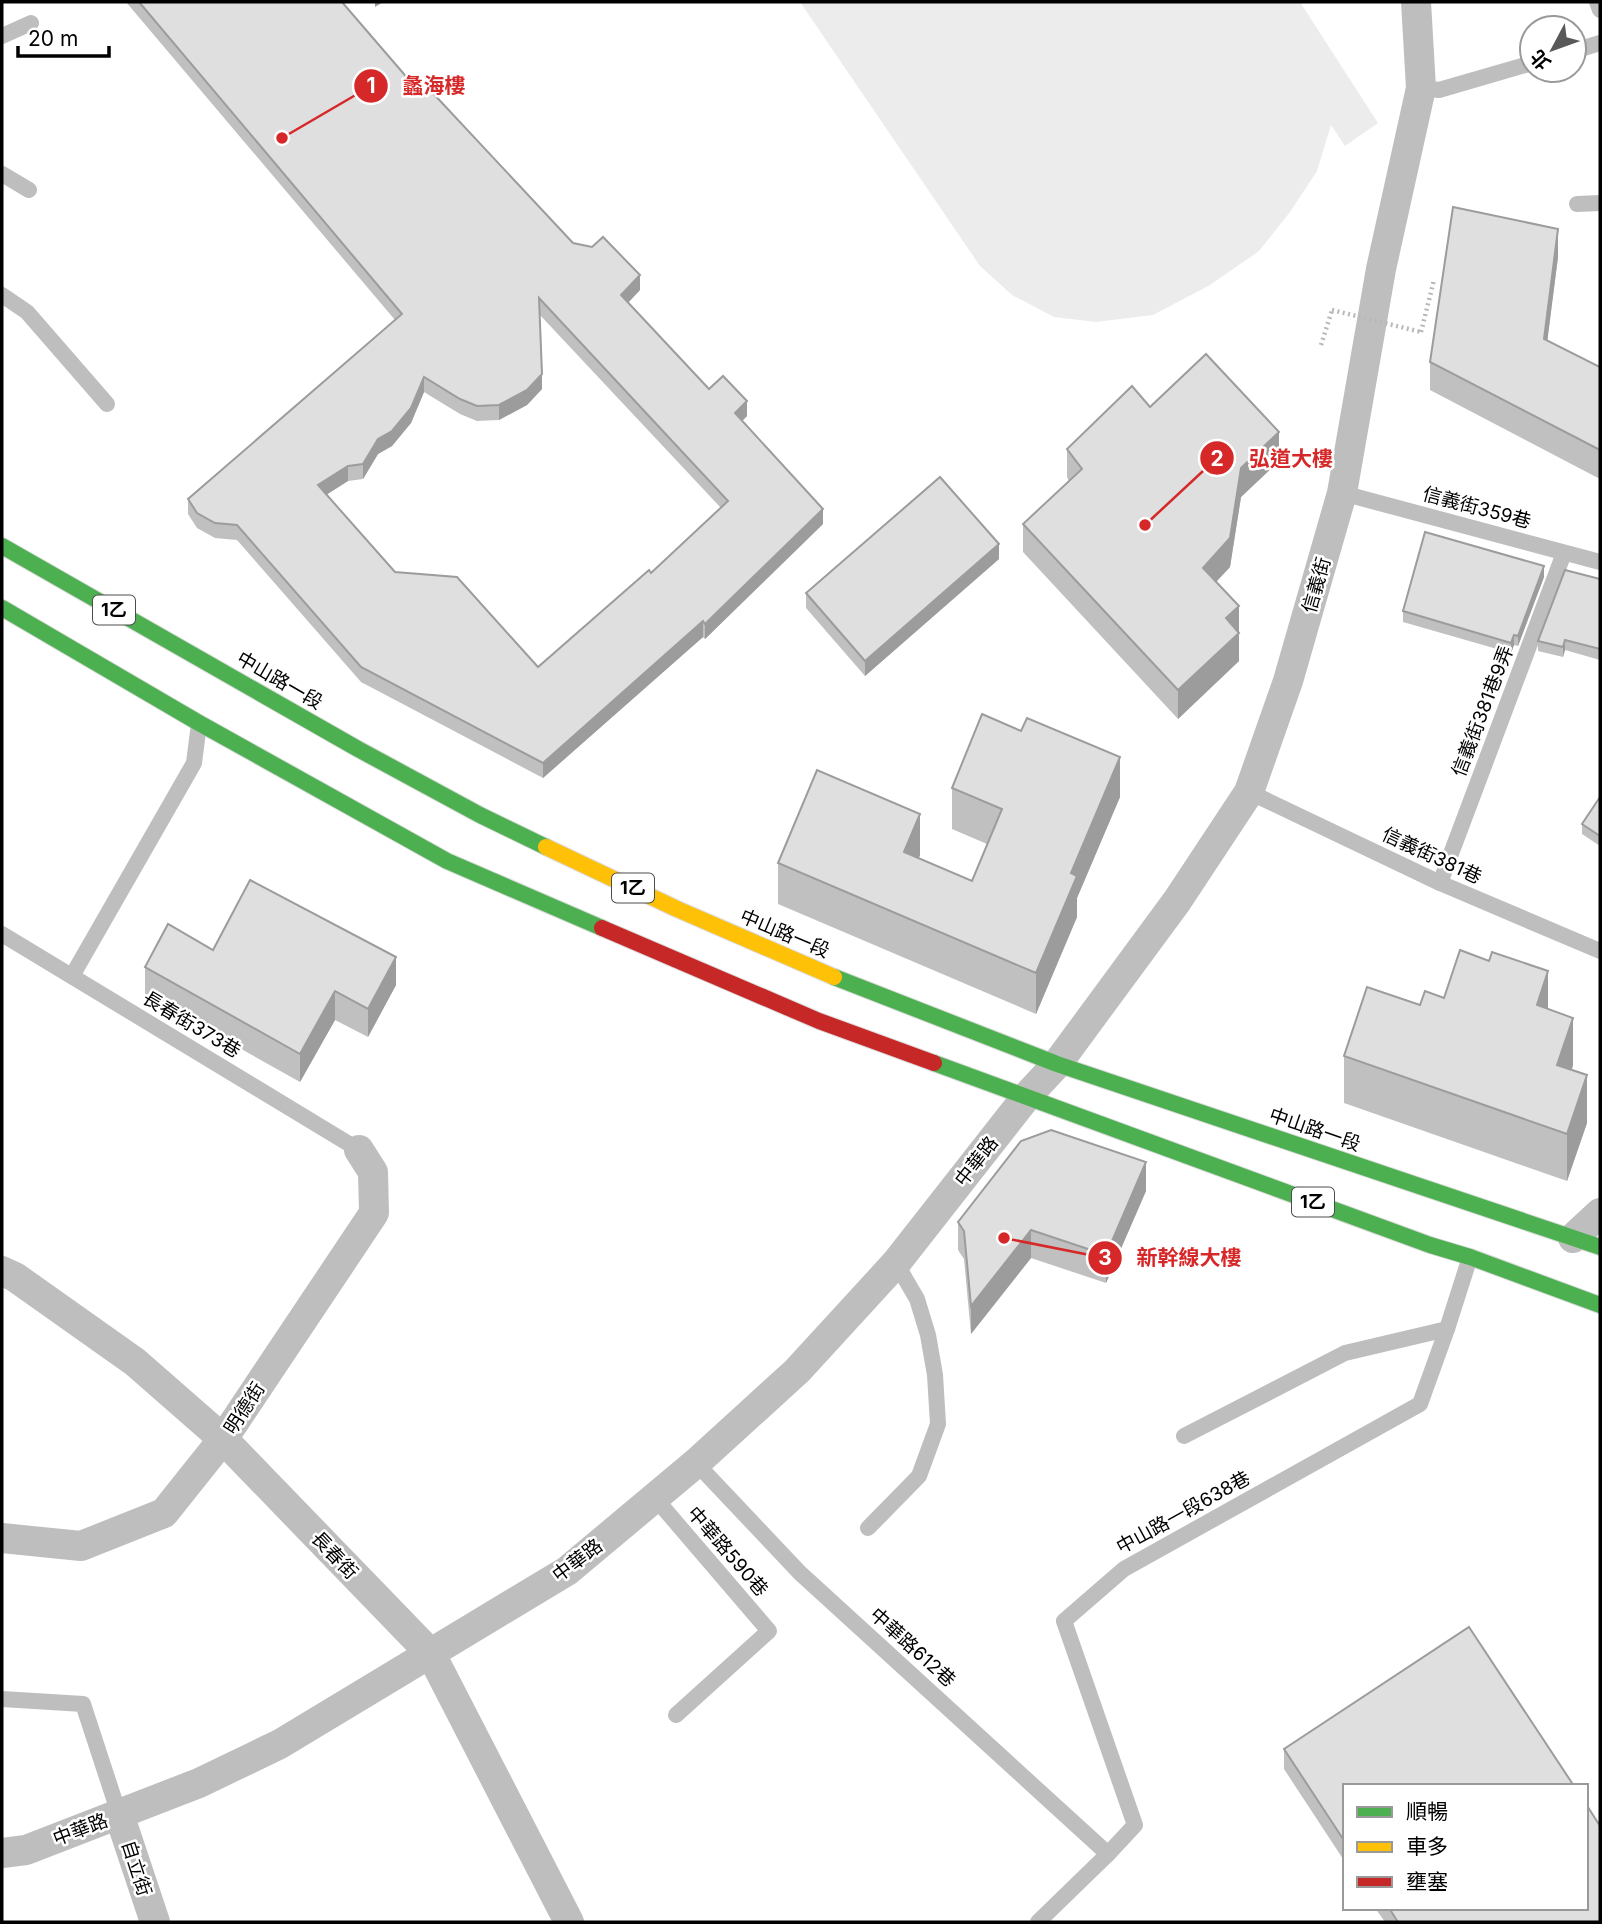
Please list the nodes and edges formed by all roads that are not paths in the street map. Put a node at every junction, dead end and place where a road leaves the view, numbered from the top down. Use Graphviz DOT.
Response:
graph roads {
  1 [pos="1416,2"];
  2 [pos="1597,2"];
  3 [pos="1600,10"];
  4 [pos="31,23"];
  5 [pos="2,36"];
  6 [pos="1518,67"];
  7 [pos="1421,88"];
  8 [pos="2,174"];
  9 [pos="29,190"];
  10 [pos="1577,204"];
  11 [pos="1600,204"];
  12 [pos="2,295"];
  13 [pos="107,404"];
  14 [pos="1342,493"];
  15 [pos="2,546"];
  16 [pos="1564,553"];
  17 [pos="1600,562"];
  18 [pos="2,608"];
  19 [pos="199,723"];
  20 [pos="1249,792"];
  21 [pos="1440,883"];
  22 [pos="2,934"];
  23 [pos="1600,951"];
  24 [pos="72,976"];
  25 [pos="1057,1063"];
  26 [pos="1027,1096"];
  27 [pos="359,1150"];
  28 [pos="1600,1213"];
  29 [pos="1587,1242"];
  30 [pos="1470,1257"];
  31 [pos="896,1263"];
  32 [pos="2,1271"];
  33 [pos="1600,1306"];
  34 [pos="1447,1329"];
  35 [pos="1184,1436"];
  36 [pos="223,1439"];
  37 [pos="696,1463"];
  38 [pos="655,1498"];
  39 [pos="868,1528"];
  40 [pos="2,1538"];
  41 [pos="431,1654"];
  42 [pos="2,1699"];
  43 [pos="676,1715"];
  44 [pos="119,1814"];
  45 [pos="2,1853"];
  46 [pos="1108,1854"];
  47 [pos="155,1922"];
  48 [pos="569,1922"];
  49 [pos="1038,1922"];
  1 -- 7 [label="street, 信義街"];
  2 -- 3 [label="lane"];
  4 -- 5 [label="lane"];
  6 -- 7 [label="lane"];
  7 -- 14 [label="street, 信義街"];
  8 -- 9 [label="lane"];
  10 -- 11 [label="lane"];
  12 -- 13 [label="lane"];
  14 -- 16 [label="lane, 信義街359巷"];
  14 -- 20 [label="street, 信義街"];
  15 -- 25 [label="main road, 中山路一段 / 1乙"];
  16 -- 17 [label="lane, 信義街359巷"];
  16 -- 21 [label="lane, 信義街381巷9弄"];
  18 -- 19 [label="main road, 1乙"];
  19 -- 24 [label="lane"];
  19 -- 26 [label="main road, 1乙"];
  20 -- 21 [label="lane, 信義街381巷"];
  20 -- 25 [label="street, 信義街"];
  21 -- 23 [label="lane, 信義街381巷"];
  22 -- 24 [label="lane, 長春街373巷"];
  24 -- 27 [label="lane, 長春街373巷"];
  25 -- 26 [label="street, 信義街"];
  25 -- 29 [label="main road, 中山路一段 / 1乙"];
  26 -- 30 [label="main road, 1乙"];
  26 -- 31 [label="street, 中華路"];
  27 -- 36 [label="street, 明德街"];
  28 -- 29 [label="street"];
  30 -- 33 [label="main road, 1乙"];
  30 -- 34 [label="lane, 中山路一段638巷"];
  31 -- 37 [label="street, 中華路"];
  31 -- 39 [label="lane"];
  32 -- 36 [label="street, 長春街"];
  34 -- 35 [label="lane"];
  34 -- 46 [label="lane, 中山路一段638巷"];
  36 -- 40 [label="street, 明德街"];
  36 -- 41 [label="street, 長春街"];
  37 -- 38 [label="street, 中華路"];
  37 -- 46 [label="lane, 中華路612巷"];
  38 -- 41 [label="street, 中華路"];
  38 -- 43 [label="lane, 中華路590巷"];
  41 -- 44 [label="street, 中華路"];
  41 -- 48 [label="street, 長春街"];
  42 -- 44 [label="lane"];
  44 -- 45 [label="street, 中華路"];
  44 -- 47 [label="street, 自立街"];
  46 -- 49 [label="lane"];
}
